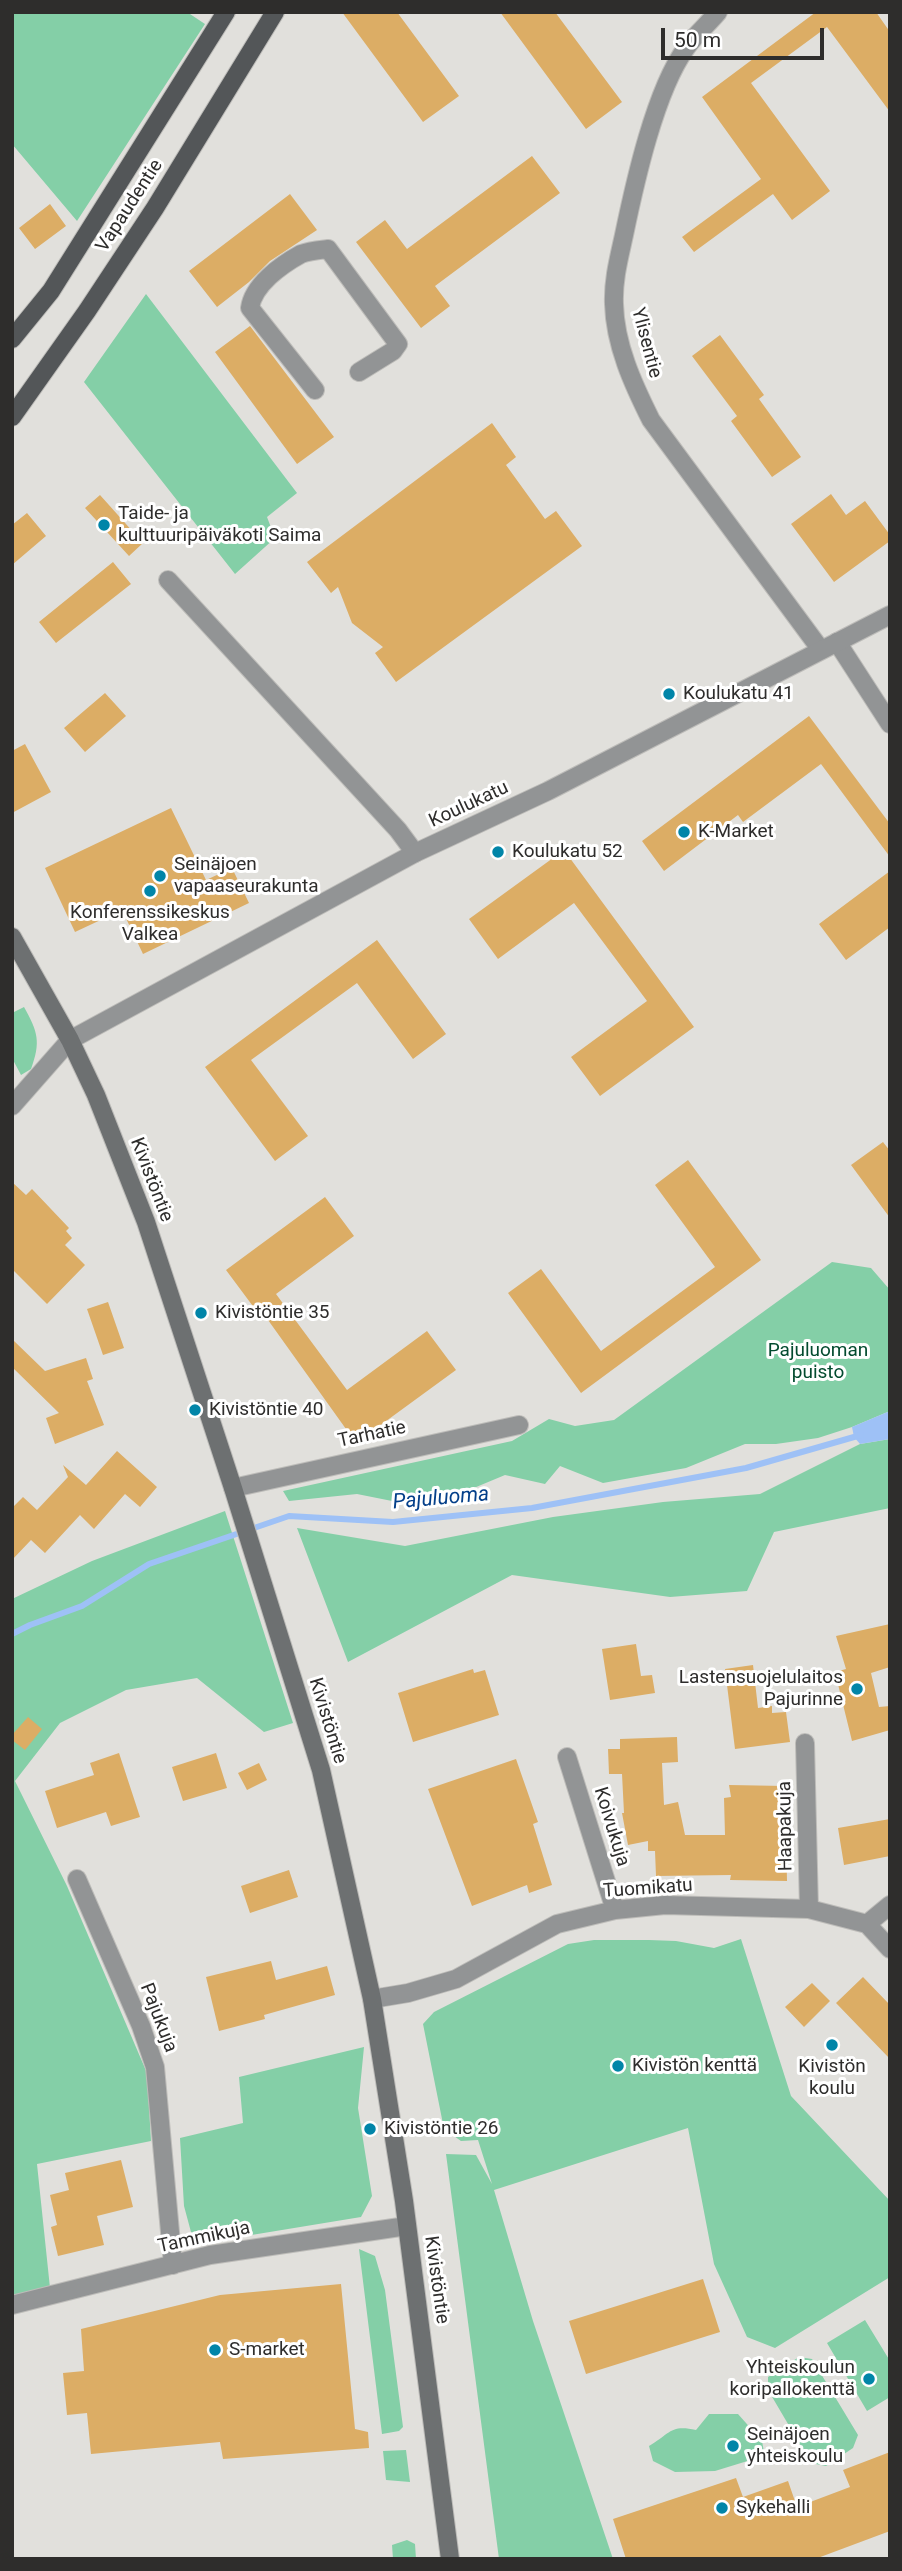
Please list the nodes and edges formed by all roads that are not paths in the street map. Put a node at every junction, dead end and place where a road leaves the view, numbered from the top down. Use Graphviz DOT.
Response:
graph roads {
  1 [pos="226,12"];
  2 [pos="275,12"];
  3 [pos="718,12"];
  4 [pos="12,339"];
  5 [pos="359,372"];
  6 [pos="315,390"];
  7 [pos="12,417"];
  8 [pos="168,580"];
  9 [pos="890,615"];
  10 [pos="829,646"];
  11 [pos="890,724"];
  12 [pos="415,853"];
  13 [pos="12,937"];
  14 [pos="70,1040"];
  15 [pos="12,1106"];
  16 [pos="519,1424"];
  17 [pos="233,1488"];
  18 [pos="806,1743"];
  19 [pos="567,1757"];
  20 [pos="77,1879"];
  21 [pos="890,1905"];
  22 [pos="809,1909"];
  23 [pos="615,1910"];
  24 [pos="867,1924"];
  25 [pos="890,1949"];
  26 [pos="373,1999"];
  27 [pos="407,2226"];
  28 [pos="173,2265"];
  29 [pos="12,2305"];
  30 [pos="450,2559"];
  1 -- 4 [label="main road, Vapaudentie"];
  2 -- 7 [label="main road, Vapaudentie"];
  3 -- 10 [label="street, Ylisentie"];
  5 -- 6 [label="street"];
  8 -- 12 [label="street"];
  9 -- 10 [label="street, Koulukatu"];
  10 -- 11 [label="street, Ylisentie"];
  10 -- 12 [label="street, Koulukatu"];
  12 -- 14 [label="street, Koulukatu"];
  13 -- 14 [label="main road, Kivistöntie"];
  14 -- 15 [label="street"];
  14 -- 17 [label="main road, Kivistöntie"];
  16 -- 17 [label="street, Tarhatie"];
  17 -- 26 [label="main road, Kivistöntie"];
  18 -- 22 [label="street, Haapakuja"];
  19 -- 23 [label="street, Koivukuja"];
  20 -- 28 [label="street, Pajukuja"];
  21 -- 24 [label="street"];
  22 -- 23 [label="street, Tuomikatu"];
  22 -- 24 [label="street, Tuomikatu"];
  23 -- 26 [label="street, Tuomikatu"];
  24 -- 25 [label="street"];
  26 -- 27 [label="main road, Kivistöntie"];
  27 -- 28 [label="street, Tammikuja"];
  27 -- 30 [label="main road, Kivistöntie"];
  28 -- 29 [label="street, Tammikuja"];
}
